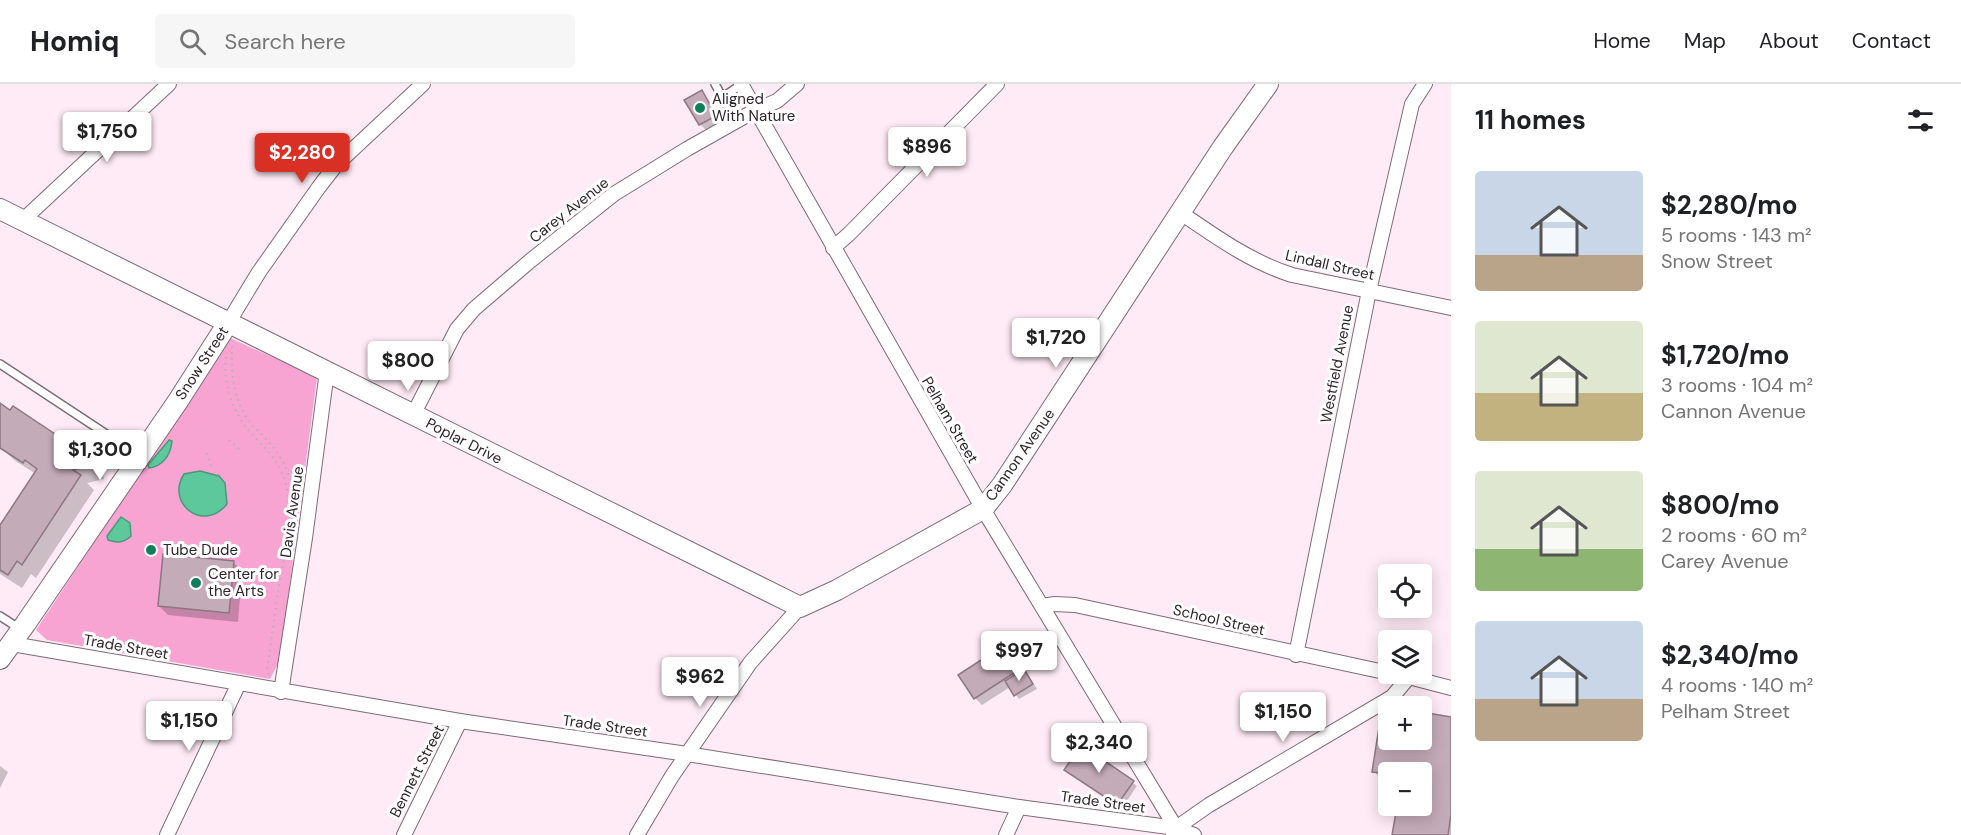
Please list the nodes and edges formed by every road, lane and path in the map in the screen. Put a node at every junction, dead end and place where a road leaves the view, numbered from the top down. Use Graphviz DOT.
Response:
graph roads {
  1 [pos="169,84"];
  2 [pos="423,84"];
  3 [pos="716,84"];
  4 [pos="741,84"];
  5 [pos="797,84"];
  6 [pos="997,84"];
  7 [pos="1268,84"];
  8 [pos="1425,84"];
  9 [pos="723,97"];
  10 [pos="756,110"];
  11 [pos="736,121"];
  12 [pos="0,209"];
  13 [pos="1181,213"];
  14 [pos="23,220"];
  15 [pos="833,248"];
  16 [pos="1368,291"];
  17 [pos="1451,308"];
  18 [pos="230,332"];
  19 [pos="226,355"];
  20 [pos="0,364"];
  21 [pos="327,371"];
  22 [pos="413,415"];
  23 [pos="256,429"];
  24 [pos="252,433"];
  25 [pos="266,439"];
  26 [pos="229,440"];
  27 [pos="262,444"];
  28 [pos="275,449"];
  29 [pos="240,450"];
  30 [pos="207,453"];
  31 [pos="271,454"];
  32 [pos="140,457"];
  33 [pos="211,467"];
  34 [pos="295,500"];
  35 [pos="289,501"];
  36 [pos="295,508"];
  37 [pos="983,509"];
  38 [pos="287,534"];
  39 [pos="293,535"];
  40 [pos="284,556"];
  41 [pos="290,557"];
  42 [pos="278,596"];
  43 [pos="283,597"];
  44 [pos="1042,606"];
  45 [pos="800,607"];
  46 [pos="0,616"];
  47 [pos="272,634"];
  48 [pos="278,635"];
  49 [pos="11,644"];
  50 [pos="1296,655"];
  51 [pos="272,670"];
  52 [pos="1378,671"];
  53 [pos="239,683"];
  54 [pos="1432,683"];
  55 [pos="1403,684"];
  56 [pos="1451,688"];
  57 [pos="281,692"];
  58 [pos="460,722"];
  59 [pos="687,754"];
  60 [pos="1019,807"];
  61 [pos="1174,832"];
  62 [pos="167,835"];
  63 [pos="404,835"];
  64 [pos="638,835"];
  65 [pos="1006,835"];
  66 [pos="1194,835"];
  1 -- 14 [label="street"];
  2 -- 18 [label="street, Snow Street"];
  3 -- 9 [label="lane"];
  4 -- 9 [label="lane"];
  4 -- 10 [label="street, Pelham Street"];
  5 -- 10 [label="street, Carey Avenue"];
  6 -- 15 [label="street"];
  7 -- 13 [label="street, Cannon Avenue"];
  8 -- 16 [label="street, Westfield Avenue"];
  9 -- 11 [label="lane"];
  10 -- 11 [label="street, Carey Avenue"];
  10 -- 15 [label="street, Pelham Street"];
  11 -- 22 [label="street, Carey Avenue"];
  12 -- 14 [label="street, Poplar Drive"];
  13 -- 16 [label="street, Lindall Street"];
  13 -- 37 [label="street, Cannon Avenue"];
  14 -- 18 [label="street, Poplar Drive"];
  15 -- 37 [label="street, Pelham Street"];
  16 -- 17 [label="street, Lindall Street"];
  16 -- 50 [label="street, Westfield Avenue"];
  18 -- 21 [label="street, Poplar Drive"];
  18 -- 23 [label="path"];
  18 -- 32 [label="street, Snow Street"];
  19 -- 24 [label="path"];
  20 -- 32 [label="lane"];
  21 -- 22 [label="street, Poplar Drive"];
  21 -- 57 [label="street, Davis Avenue"];
  22 -- 45 [label="street, Poplar Drive"];
  23 -- 24 [label="path"];
  23 -- 25 [label="path"];
  24 -- 27 [label="path"];
  25 -- 27 [label="path"];
  25 -- 28 [label="path"];
  26 -- 29 [label="path"];
  27 -- 31 [label="path"];
  28 -- 31 [label="path"];
  28 -- 34 [label="path"];
  30 -- 33 [label="path"];
  31 -- 35 [label="path"];
  32 -- 49 [label="street, Snow Street"];
  34 -- 35 [label="path"];
  34 -- 36 [label="path"];
  35 -- 38 [label="path"];
  37 -- 44 [label="street, Pelham Street"];
  37 -- 45 [label="street, Cannon Avenue"];
  38 -- 39 [label="path"];
  38 -- 40 [label="path"];
  40 -- 41 [label="path"];
  40 -- 42 [label="path"];
  42 -- 43 [label="path"];
  42 -- 47 [label="path"];
  44 -- 50 [label="street, School Street"];
  44 -- 61 [label="street, Pelham Street"];
  45 -- 59 [label="street, Cannon Avenue"];
  46 -- 49 [label="lane"];
  47 -- 48 [label="path"];
  47 -- 51 [label="path"];
  49 -- 53 [label="street, Trade Street"];
  50 -- 52 [label="street, School Street"];
  53 -- 57 [label="street, Trade Street"];
  53 -- 62 [label="street"];
  54 -- 56 [label="street, School Street"];
  55 -- 61 [label="street"];
  57 -- 58 [label="street, Trade Street"];
  58 -- 59 [label="street, Trade Street"];
  58 -- 63 [label="street, Bennett Street"];
  59 -- 60 [label="street, Trade Street"];
  59 -- 64 [label="street, Cannon Avenue"];
  60 -- 61 [label="street, Trade Street"];
  60 -- 65 [label="street"];
  61 -- 66 [label="street, Trade Street"];
}
